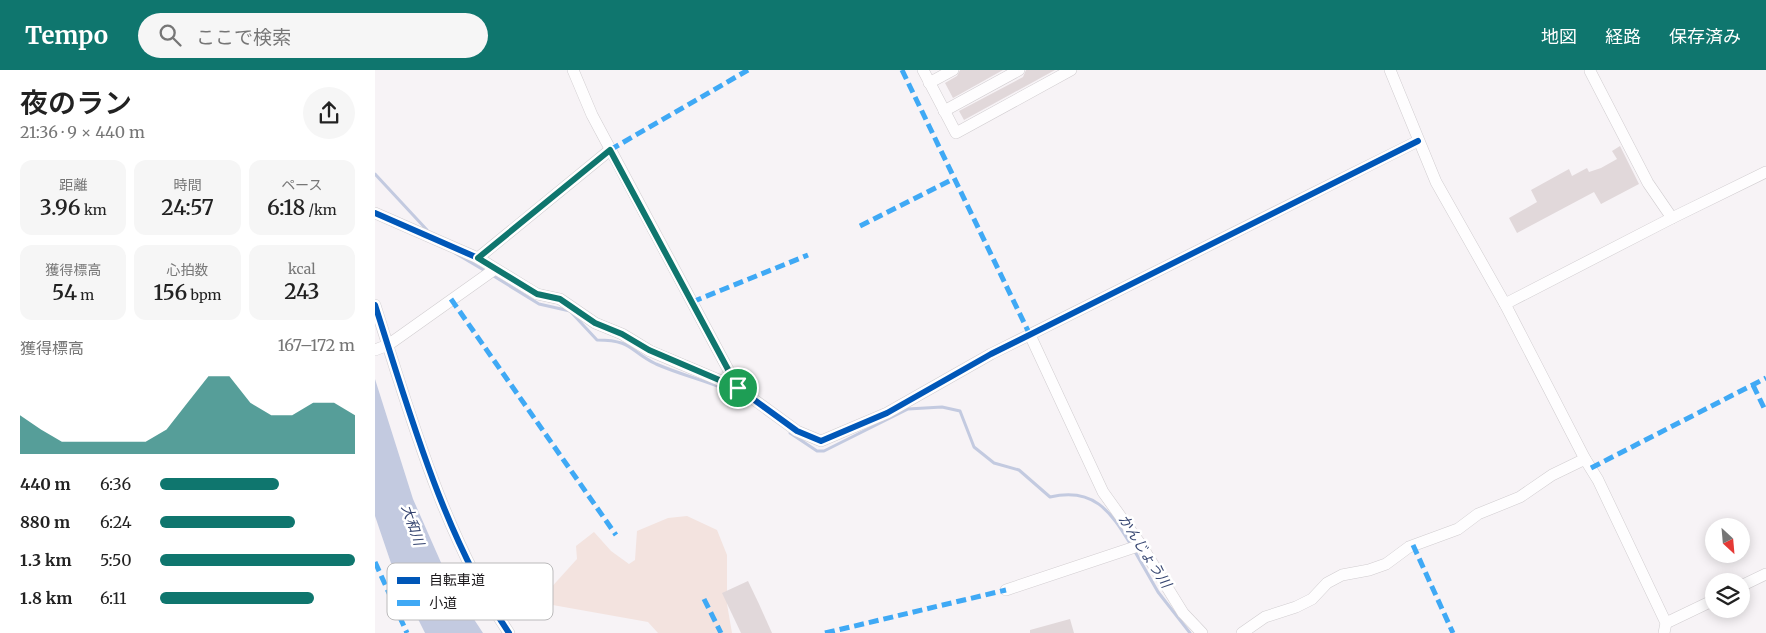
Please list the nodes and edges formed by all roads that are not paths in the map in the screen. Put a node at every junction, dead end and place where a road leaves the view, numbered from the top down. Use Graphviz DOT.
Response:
graph roads {
  1 [pos="573,70"];
  2 [pos="923,70"];
  3 [pos="953,70"];
  4 [pos="1019,70"];
  5 [pos="1071,70"];
  6 [pos="1390,70"];
  7 [pos="1590,70"];
  8 [pos="929,83"];
  9 [pos="944,111"];
  10 [pos="1418,141"];
  11 [pos="610,150"];
  12 [pos="1766,172"];
  13 [pos="375,212"];
  14 [pos="1672,218"];
  15 [pos="478,258"];
  16 [pos="495,269"];
  17 [pos="1505,304"];
  18 [pos="375,305"];
  19 [pos="1030,335"];
  20 [pos="381,347"];
  21 [pos="738,388"];
  22 [pos="1585,459"];
  23 [pos="1141,545"];
  24 [pos="469,563"];
  25 [pos="1766,574"];
  26 [pos="1750,582"];
  27 [pos="1006,590"];
  28 [pos="1705,605"];
  29 [pos="501,620"];
  30 [pos="1665,628"];
  31 [pos="509,633"];
  32 [pos="1202,633"];
  33 [pos="1242,633"];
  1 -- 11 [label="street"];
  2 -- 8 [label="street"];
  3 -- 8 [label="street"];
  4 -- 9 [label="street"];
  5 -- 9 [label="street"];
  6 -- 10 [label="street"];
  7 -- 14 [label="street"];
  8 -- 9 [label="street"];
  10 -- 17 [label="street"];
  10 -- 19 [label="street"];
  11 -- 15 [label="street"];
  11 -- 21 [label="street"];
  12 -- 14 [label="street"];
  13 -- 15 [label="street"];
  14 -- 17 [label="street"];
  15 -- 16 [label="street"];
  16 -- 20 [label="street"];
  16 -- 21 [label="street"];
  17 -- 22 [label="street"];
  18 -- 20 [label="street"];
  19 -- 21 [label="street"];
  19 -- 23 [label="street"];
  20 -- 24 [label="street"];
  22 -- 30 [label="street"];
  22 -- 33 [label="street"];
  23 -- 27 [label="street"];
  23 -- 32 [label="street"];
  25 -- 26 [label="street"];
  28 -- 30 [label="street"];
  29 -- 31 [label="street"];
}
